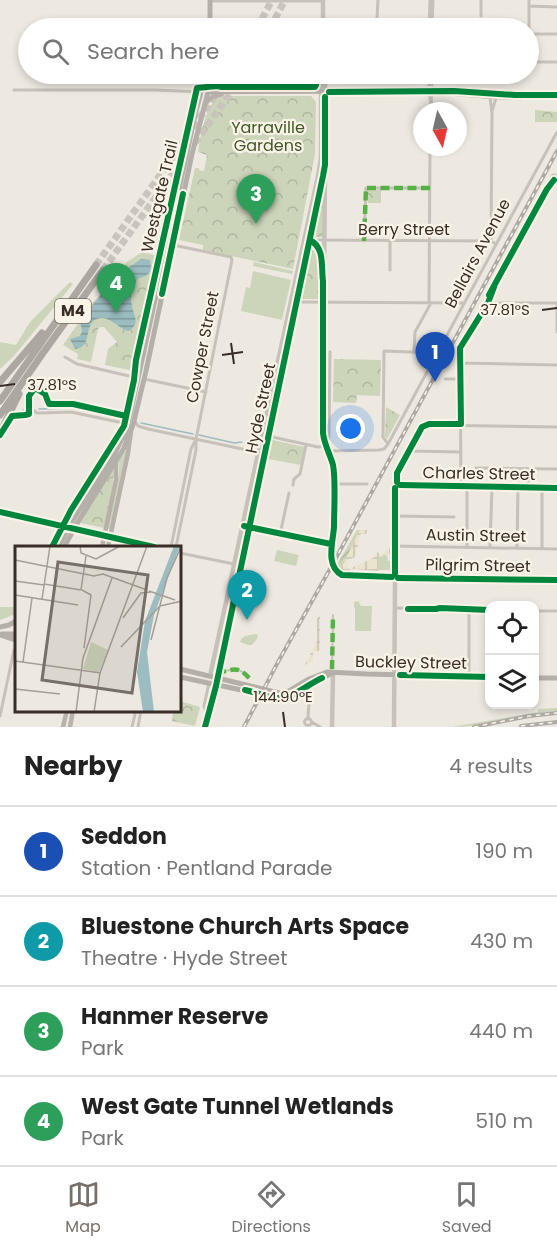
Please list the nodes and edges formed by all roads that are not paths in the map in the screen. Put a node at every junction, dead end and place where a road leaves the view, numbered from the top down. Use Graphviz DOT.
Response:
graph roads {
  1 [pos="210,0"];
  2 [pos="323,0"];
  3 [pos="378,0"];
  4 [pos="431,0"];
  5 [pos="481,0"];
  6 [pos="529,0"];
  7 [pos="529,6"];
  8 [pos="557,6"];
  9 [pos="377,16"];
  10 [pos="481,16"];
  11 [pos="210,18"];
  12 [pos="323,18"];
  13 [pos="431,18"];
  14 [pos="529,18"];
  15 [pos="539,34"];
  16 [pos="557,34"];
  17 [pos="539,62"];
  18 [pos="557,62"];
  19 [pos="206,84"];
  20 [pos="323,84"];
  21 [pos="430,84"];
  22 [pos="14,90"];
  23 [pos="205,92"];
  24 [pos="230,92"];
  25 [pos="323,92"];
  26 [pos="430,92"];
  27 [pos="557,97"];
  28 [pos="493,99"];
  29 [pos="431,102"];
  30 [pos="206,103"];
  31 [pos="557,132"];
  32 [pos="430,156"];
  33 [pos="325,165"];
  34 [pos="557,169"];
  35 [pos="555,178"];
  36 [pos="430,188"];
  37 [pos="308,239"];
  38 [pos="324,241"];
  39 [pos="364,241"];
  40 [pos="390,241"];
  41 [pos="429,241"];
  42 [pos="491,241"];
  43 [pos="170,244"];
  44 [pos="496,244"];
  45 [pos="322,262"];
  46 [pos="96,265"];
  47 [pos="103,270"];
  48 [pos="390,270"];
  49 [pos="323,279"];
  50 [pos="294,302"];
  51 [pos="323,302"];
  52 [pos="430,303"];
  53 [pos="465,303"];
  54 [pos="486,303"];
  55 [pos="557,304"];
  56 [pos="56,319"];
  57 [pos="557,332"];
  58 [pos="330,352"];
  59 [pos="414,352"];
  60 [pos="437,353"];
  61 [pos="65,357"];
  62 [pos="461,363"];
  63 [pos="557,365"];
  64 [pos="141,378"];
  65 [pos="445,379"];
  66 [pos="461,379"];
  67 [pos="2,380"];
  68 [pos="18,387"];
  69 [pos="206,392"];
  70 [pos="0,401"];
  71 [pos="33,410"];
  72 [pos="0,415"];
  73 [pos="134,420"];
  74 [pos="129,424"];
  75 [pos="461,424"];
  76 [pos="557,427"];
  77 [pos="148,429"];
  78 [pos="131,431"];
  79 [pos="0,433"];
  80 [pos="268,436"];
  81 [pos="196,439"];
  82 [pos="388,444"];
  83 [pos="306,445"];
  84 [pos="119,447"];
  85 [pos="327,449"];
  86 [pos="247,450"];
  87 [pos="408,451"];
  88 [pos="461,452"];
  89 [pos="262,453"];
  90 [pos="116,460"];
  91 [pos="476,468"];
  92 [pos="529,469"];
  93 [pos="557,469"];
  94 [pos="334,484"];
  95 [pos="368,484"];
  96 [pos="293,485"];
  97 [pos="397,486"];
  98 [pos="464,486"];
  99 [pos="492,487"];
  100 [pos="518,487"];
  101 [pos="528,487"];
  102 [pos="542,488"];
  103 [pos="557,488"];
  104 [pos="289,493"];
  105 [pos="0,512"];
  106 [pos="395,516"];
  107 [pos="454,517"];
  108 [pos="246,526"];
  109 [pos="71,528"];
  110 [pos="280,534"];
  111 [pos="107,536"];
  112 [pos="331,544"];
  113 [pos="62,546"];
  114 [pos="62,546"];
  115 [pos="102,546"];
  116 [pos="108,546"];
  117 [pos="150,546"];
  118 [pos="174,546"];
  119 [pos="395,546"];
  120 [pos="467,547"];
  121 [pos="490,548"];
  122 [pos="517,548"];
  123 [pos="542,548"];
  124 [pos="557,549"];
  125 [pos="182,553"];
  126 [pos="237,565"];
  127 [pos="395,577"];
  128 [pos="557,580"];
  129 [pos="395,609"];
  130 [pos="469,609"];
  131 [pos="485,610"];
  132 [pos="539,611"];
  133 [pos="557,611"];
  134 [pos="333,615"];
  135 [pos="0,634"];
  136 [pos="15,635"];
  137 [pos="9,639"];
  138 [pos="15,640"];
  139 [pos="14,650"];
  140 [pos="182,670"];
  141 [pos="332,671"];
  142 [pos="394,675"];
  143 [pos="182,676"];
  144 [pos="469,676"];
  145 [pos="485,677"];
  146 [pos="249,678"];
  147 [pos="539,678"];
  148 [pos="557,678"];
  149 [pos="214,679"];
  150 [pos="305,686"];
  151 [pos="296,689"];
  152 [pos="2,701"];
  153 [pos="309,704"];
  154 [pos="66,712"];
  155 [pos="73,712"];
  156 [pos="0,716"];
  157 [pos="208,716"];
  158 [pos="308,724"];
  159 [pos="133,725"];
  160 [pos="138,726"];
  161 [pos="63,727"];
  162 [pos="70,727"];
  163 [pos="205,727"];
  164 [pos="320,727"];
  165 [pos="332,727"];
  166 [pos="394,727"];
  1 -- 2 [label="street"];
  1 -- 11 [label="main road"];
  2 -- 12 [label="street"];
  3 -- 9 [label="street"];
  4 -- 13 [label="street"];
  5 -- 10 [label="street"];
  6 -- 7 [label="street"];
  7 -- 8 [label="street"];
  7 -- 14 [label="street"];
  15 -- 16 [label="street"];
  17 -- 18 [label="street"];
  19 -- 23 [label="main road"];
  20 -- 25 [label="street, Hyde Street"];
  21 -- 26 [label="street"];
  22 -- 23 [label="street"];
  23 -- 24 [label="main road"];
  23 -- 30 [label="main road"];
  23 -- 43 [label="main road"];
  24 -- 25 [label="main road"];
  24 -- 30 [label="main road"];
  25 -- 26 [label="main road"];
  25 -- 33 [label="street, Hyde Street"];
  25 -- 37 [label="street, Hyde Street"];
  26 -- 28 [label="main road"];
  26 -- 29 [label="street"];
  27 -- 28 [label="main road"];
  28 -- 42 [label="street"];
  30 -- 43 [label="main road"];
  31 -- 44 [label="street, Bellairs Avenue"];
  32 -- 36 [label="street"];
  33 -- 37 [label="street, Hyde Street"];
  33 -- 38 [label="street"];
  34 -- 35 [label="street"];
  35 -- 54 [label="street"];
  36 -- 39 [label="street"];
  36 -- 41 [label="street"];
  37 -- 38 [label="street, Berry Street"];
  37 -- 45 [label="street"];
  37 -- 50 [label="street, Hyde Street"];
  38 -- 39 [label="street, Berry Street"];
  38 -- 45 [label="street"];
  38 -- 49 [label="street"];
  39 -- 40 [label="street, Berry Street"];
  40 -- 41 [label="street, Berry Street"];
  40 -- 48 [label="street"];
  41 -- 42 [label="street, Berry Street"];
  41 -- 52 [label="street"];
  42 -- 44 [label="street"];
  43 -- 64 [label="main road"];
  43 -- 69 [label="street, Cowper Street"];
  44 -- 53 [label="street, Bellairs Avenue"];
  45 -- 49 [label="street"];
  46 -- 56 [label="highway, M4"];
  47 -- 68 [label="highway, M4"];
  49 -- 51 [label="street"];
  50 -- 51 [label="street"];
  50 -- 80 [label="street, Hyde Street"];
  50 -- 89 [label="street, Hyde Street"];
  51 -- 52 [label="street"];
  51 -- 85 [label="street"];
  52 -- 53 [label="street"];
  52 -- 59 [label="street"];
  53 -- 60 [label="street, Bellairs Avenue"];
  54 -- 55 [label="street"];
  54 -- 62 [label="street"];
  55 -- 57 [label="street"];
  56 -- 67 [label="highway"];
  56 -- 68 [label="highway, M4"];
  58 -- 85 [label="street"];
  59 -- 60 [label="street"];
  59 -- 82 [label="street"];
  60 -- 82 [label="street, Bellairs Avenue"];
  61 -- 64 [label="street"];
  62 -- 63 [label="street"];
  62 -- 66 [label="street"];
  64 -- 69 [label="street"];
  64 -- 73 [label="main road"];
  64 -- 74 [label="main road"];
  65 -- 66 [label="street"];
  66 -- 75 [label="street"];
  68 -- 70 [label="highway, M4"];
  68 -- 72 [label="highway, M4"];
  68 -- 79 [label="highway"];
  69 -- 81 [label="street, Cowper Street"];
  71 -- 74 [label="street"];
  73 -- 77 [label="street"];
  73 -- 78 [label="main road"];
  74 -- 84 [label="main road"];
  75 -- 76 [label="street"];
  75 -- 87 [label="street"];
  75 -- 88 [label="street"];
  77 -- 78 [label="street"];
  77 -- 81 [label="street"];
  78 -- 90 [label="main road"];
  78 -- 111 [label="main road"];
  80 -- 83 [label="street"];
  80 -- 89 [label="street, Hyde Street"];
  81 -- 86 [label="street"];
  81 -- 118 [label="street, Cowper Street"];
  82 -- 85 [label="street, Bellairs Avenue"];
  83 -- 85 [label="street"];
  83 -- 96 [label="street"];
  84 -- 90 [label="main road"];
  84 -- 109 [label="main road"];
  85 -- 94 [label="street"];
  87 -- 88 [label="street"];
  87 -- 97 [label="street"];
  88 -- 98 [label="street"];
  89 -- 108 [label="street, Hyde Street"];
  90 -- 109 [label="main road"];
  90 -- 111 [label="main road"];
  91 -- 92 [label="street"];
  92 -- 93 [label="street"];
  92 -- 101 [label="street"];
  94 -- 95 [label="street"];
  94 -- 112 [label="street"];
  97 -- 98 [label="street, Charles Street"];
  97 -- 106 [label="street"];
  98 -- 99 [label="street, Charles Street"];
  98 -- 120 [label="street"];
  99 -- 100 [label="street, Charles Street"];
  99 -- 121 [label="street"];
  100 -- 101 [label="street, Charles Street"];
  100 -- 122 [label="street"];
  101 -- 102 [label="street, Charles Street"];
  102 -- 103 [label="street, Charles Street"];
  102 -- 123 [label="street"];
  104 -- 110 [label="street"];
  105 -- 109 [label="street"];
  106 -- 107 [label="street"];
  106 -- 119 [label="street"];
  108 -- 110 [label="street"];
  108 -- 126 [label="street, Hyde Street"];
  109 -- 111 [label="street"];
  109 -- 113 [label="main road"];
  109 -- 114 [label="main road"];
  110 -- 112 [label="street"];
  111 -- 115 [label="main road"];
  111 -- 116 [label="main road"];
  111 -- 117 [label="street"];
  112 -- 127 [label="street, Pilgrim Street"];
  119 -- 120 [label="street, Austin Street"];
  119 -- 127 [label="street"];
  120 -- 121 [label="street, Austin Street"];
  121 -- 122 [label="street, Austin Street"];
  122 -- 123 [label="street, Austin Street"];
  123 -- 124 [label="street, Austin Street"];
  125 -- 126 [label="street"];
  126 -- 149 [label="street, Hyde Street"];
  127 -- 128 [label="street, Pilgrim Street"];
  127 -- 129 [label="street"];
  129 -- 130 [label="street"];
  129 -- 142 [label="street"];
  130 -- 131 [label="street"];
  130 -- 144 [label="street"];
  132 -- 133 [label="street"];
  134 -- 141 [label="street"];
  135 -- 137 [label="main road"];
  136 -- 137 [label="main road"];
  137 -- 138 [label="main road"];
  139 -- 152 [label="street"];
  140 -- 149 [label="main road"];
  141 -- 142 [label="main road, Buckley Street"];
  141 -- 150 [label="main road, Buckley Street"];
  141 -- 151 [label="main road, Buckley Street"];
  141 -- 165 [label="street"];
  142 -- 144 [label="main road, Buckley Street"];
  142 -- 166 [label="street"];
  143 -- 149 [label="main road"];
  144 -- 145 [label="main road, Buckley Street"];
  146 -- 149 [label="street"];
  147 -- 148 [label="main road"];
  149 -- 151 [label="main road, Buckley Street"];
  149 -- 151 [label="main road"];
  149 -- 157 [label="street, Hyde Street"];
  149 -- 157 [label="street, Hyde Street"];
  150 -- 151 [label="main road, Buckley Street"];
  150 -- 153 [label="street"];
  151 -- 153 [label="street"];
  152 -- 156 [label="street"];
  153 -- 158 [label="street"];
  154 -- 161 [label="main road"];
  155 -- 162 [label="main road"];
  157 -- 163 [label="street, Hyde Street"];
  158 -- 164 [label="street"];
  159 -- 160 [label="street"];
}
